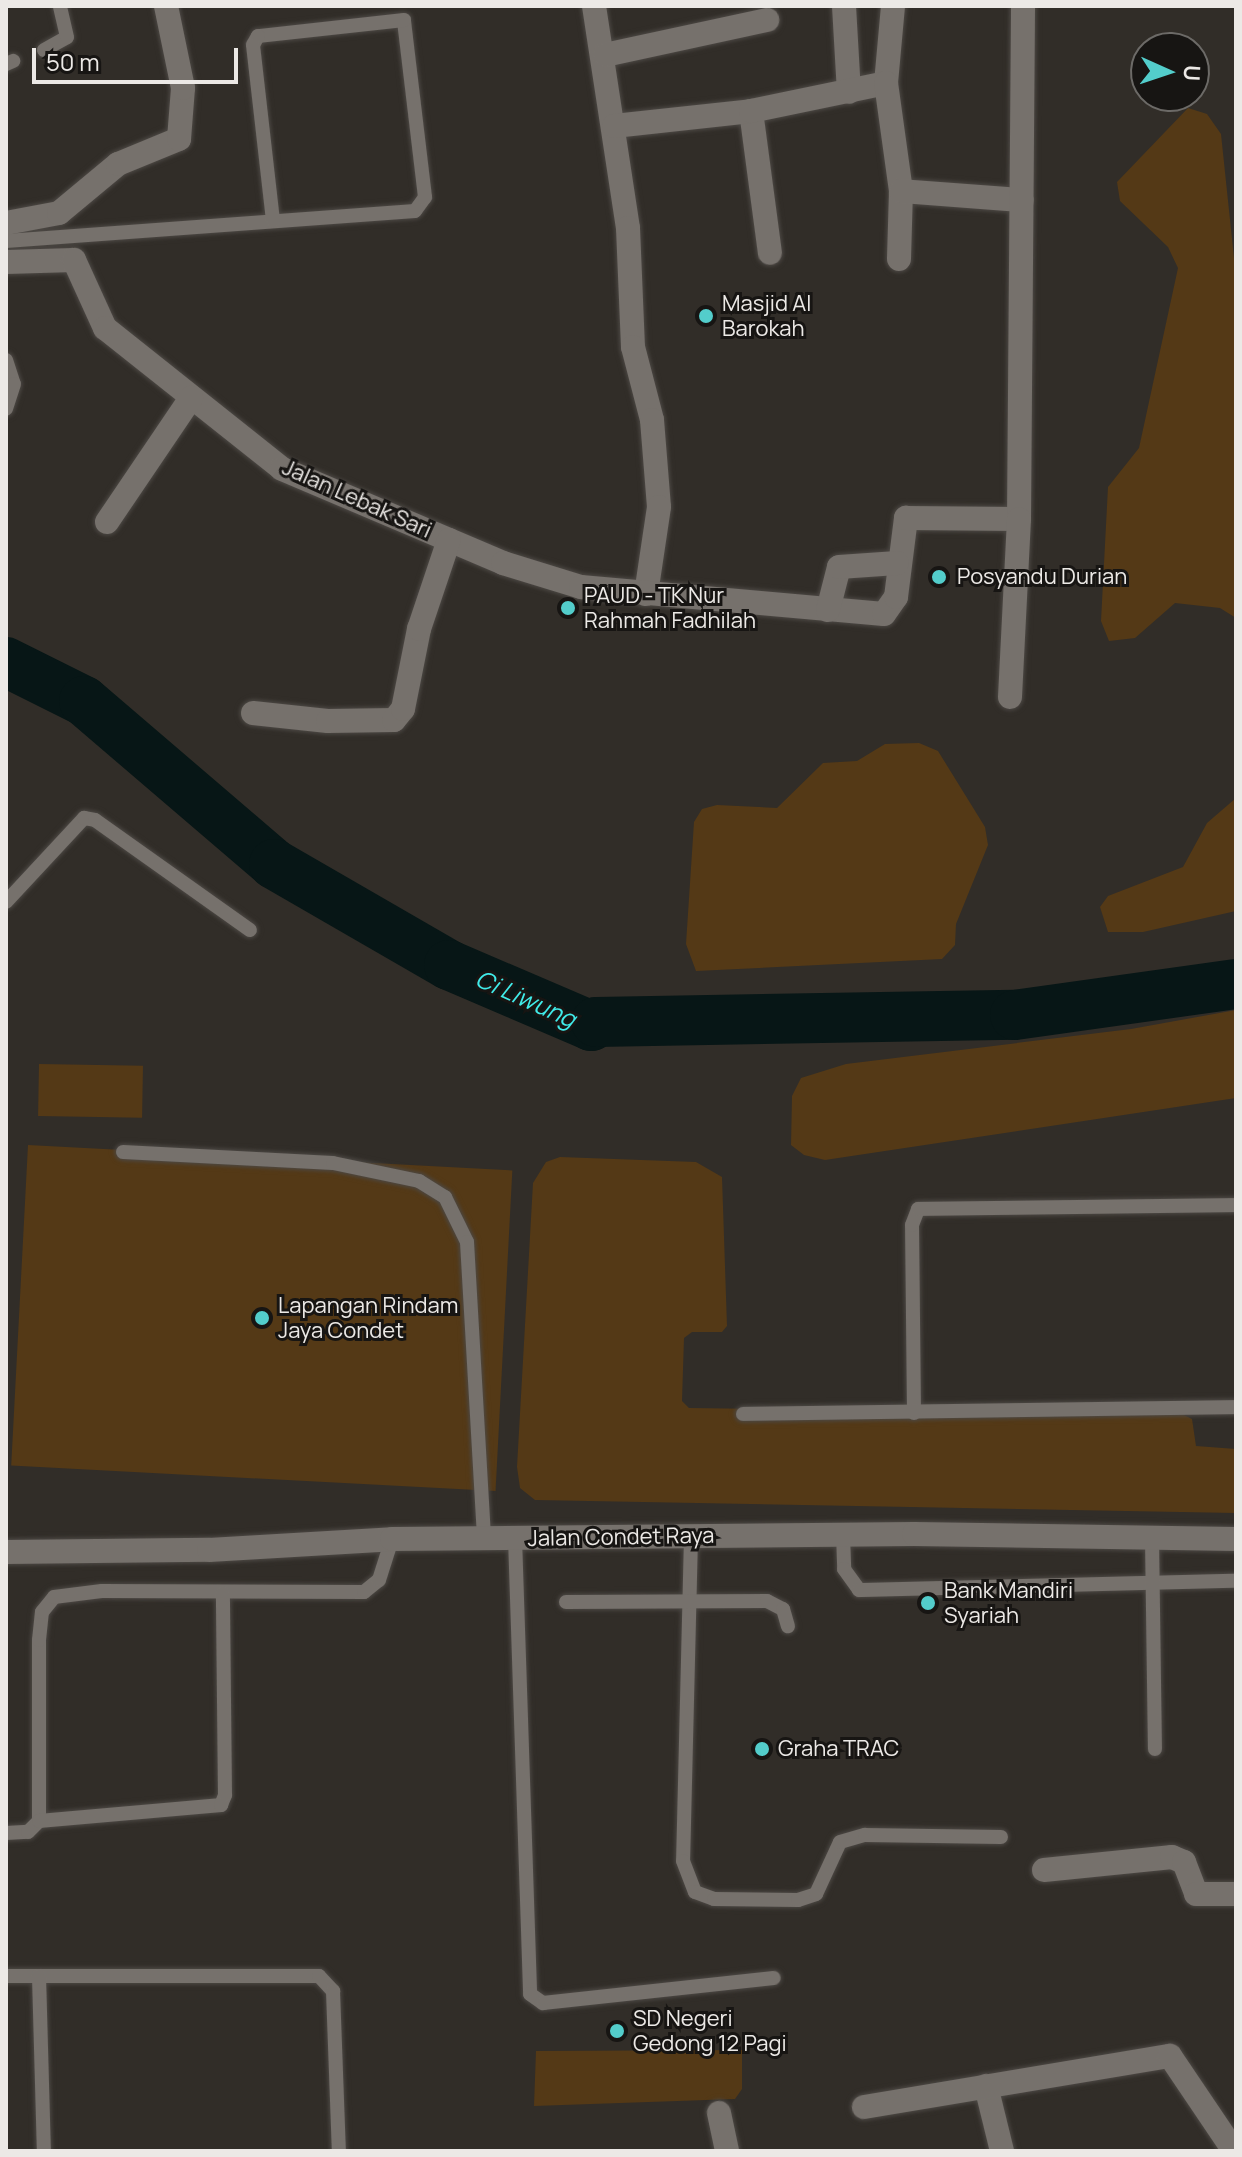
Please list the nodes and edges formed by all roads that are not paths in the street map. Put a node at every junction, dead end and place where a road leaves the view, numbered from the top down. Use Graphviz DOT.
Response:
graph roads {
  1 [pos="60,6"];
  2 [pos="166,6"];
  3 [pos="594,6"];
  4 [pos="844,6"];
  5 [pos="893,6"];
  6 [pos="1023,6"];
  7 [pos="767,20"];
  8 [pos="44,50"];
  9 [pos="605,55"];
  10 [pos="886,83"];
  11 [pos="849,92"];
  12 [pos="751,111"];
  13 [pos="614,126"];
  14 [pos="901,191"];
  15 [pos="1022,200"];
  16 [pos="273,221"];
  17 [pos="6,223"];
  18 [pos="6,241"];
  19 [pos="770,253"];
  20 [pos="899,259"];
  21 [pos="6,262"];
  22 [pos="6,360"];
  23 [pos="191,398"];
  24 [pos="6,409"];
  25 [pos="1019,519"];
  26 [pos="107,522"];
  27 [pos="449,540"];
  28 [pos="897,563"];
  29 [pos="646,594"];
  30 [pos="828,610"];
  31 [pos="1010,697"];
  32 [pos="253,713"];
  33 [pos="6,902"];
  34 [pos="250,930"];
  35 [pos="123,1152"];
  36 [pos="1236,1205"];
  37 [pos="1236,1407"];
  38 [pos="914,1413"];
  39 [pos="743,1414"];
  40 [pos="843,1534"];
  41 [pos="691,1537"];
  42 [pos="515,1538"];
  43 [pos="1152,1538"];
  44 [pos="392,1539"];
  45 [pos="484,1539"];
  46 [pos="1236,1539"];
  47 [pos="6,1552"];
  48 [pos="1236,1581"];
  49 [pos="1153,1582"];
  50 [pos="223,1593"];
  51 [pos="689,1600"];
  52 [pos="566,1602"];
  53 [pos="788,1626"];
  54 [pos="1155,1749"];
  55 [pos="39,1821"];
  56 [pos="6,1833"];
  57 [pos="1001,1837"];
  58 [pos="1044,1870"];
  59 [pos="1236,1894"];
  60 [pos="6,1976"];
  61 [pos="39,1976"];
  62 [pos="774,1978"];
  63 [pos="986,2086"];
  64 [pos="864,2107"];
  65 [pos="719,2113"];
  66 [pos="44,2151"];
  67 [pos="339,2151"];
  68 [pos="727,2151"];
  69 [pos="1002,2151"];
  70 [pos="1234,2151"];
  1 -- 8 [label="lane"];
  2 -- 17 [label="street"];
  3 -- 9 [label="street"];
  4 -- 11 [label="street"];
  5 -- 10 [label="street"];
  6 -- 15 [label="street"];
  7 -- 9 [label="street"];
  9 -- 13 [label="street"];
  10 -- 11 [label="street"];
  10 -- 14 [label="street"];
  11 -- 12 [label="street"];
  12 -- 13 [label="street"];
  12 -- 19 [label="street"];
  13 -- 29 [label="street"];
  14 -- 15 [label="street"];
  14 -- 20 [label="street"];
  15 -- 25 [label="street"];
  16 -- 16 [label="lane"];
  16 -- 18 [label="lane"];
  21 -- 23 [label="street, Jalan Lebak Sari"];
  22 -- 24 [label="lane"];
  23 -- 26 [label="street"];
  23 -- 27 [label="street, Jalan Lebak Sari"];
  25 -- 28 [label="street"];
  25 -- 31 [label="street"];
  27 -- 29 [label="street, Jalan Lebak Sari"];
  27 -- 32 [label="street"];
  28 -- 30 [label="street"];
  28 -- 30 [label="street, Jalan Lebak Sari"];
  29 -- 30 [label="street, Jalan Lebak Sari"];
  33 -- 34 [label="lane"];
  35 -- 45 [label="lane"];
  36 -- 38 [label="lane"];
  37 -- 38 [label="lane"];
  38 -- 39 [label="lane"];
  40 -- 41 [label="street, Jalan Condet Raya"];
  40 -- 43 [label="street, Jalan Condet Raya"];
  40 -- 49 [label="lane"];
  41 -- 42 [label="street, Jalan Condet Raya"];
  41 -- 51 [label="lane"];
  42 -- 45 [label="street, Jalan Condet Raya"];
  42 -- 62 [label="lane"];
  43 -- 46 [label="street, Jalan Condet Raya"];
  43 -- 49 [label="lane"];
  44 -- 45 [label="street, Jalan Condet Raya"];
  44 -- 47 [label="street, Jalan Condet Raya"];
  44 -- 50 [label="lane"];
  48 -- 49 [label="lane"];
  49 -- 54 [label="lane"];
  50 -- 55 [label="lane"];
  50 -- 55 [label="lane"];
  51 -- 52 [label="lane"];
  51 -- 53 [label="lane"];
  51 -- 57 [label="lane"];
  55 -- 56 [label="lane"];
  58 -- 59 [label="street"];
  60 -- 61 [label="lane"];
  61 -- 66 [label="lane"];
  61 -- 67 [label="lane"];
  63 -- 64 [label="street"];
  63 -- 69 [label="street"];
  63 -- 70 [label="street"];
  65 -- 68 [label="street"];
}
